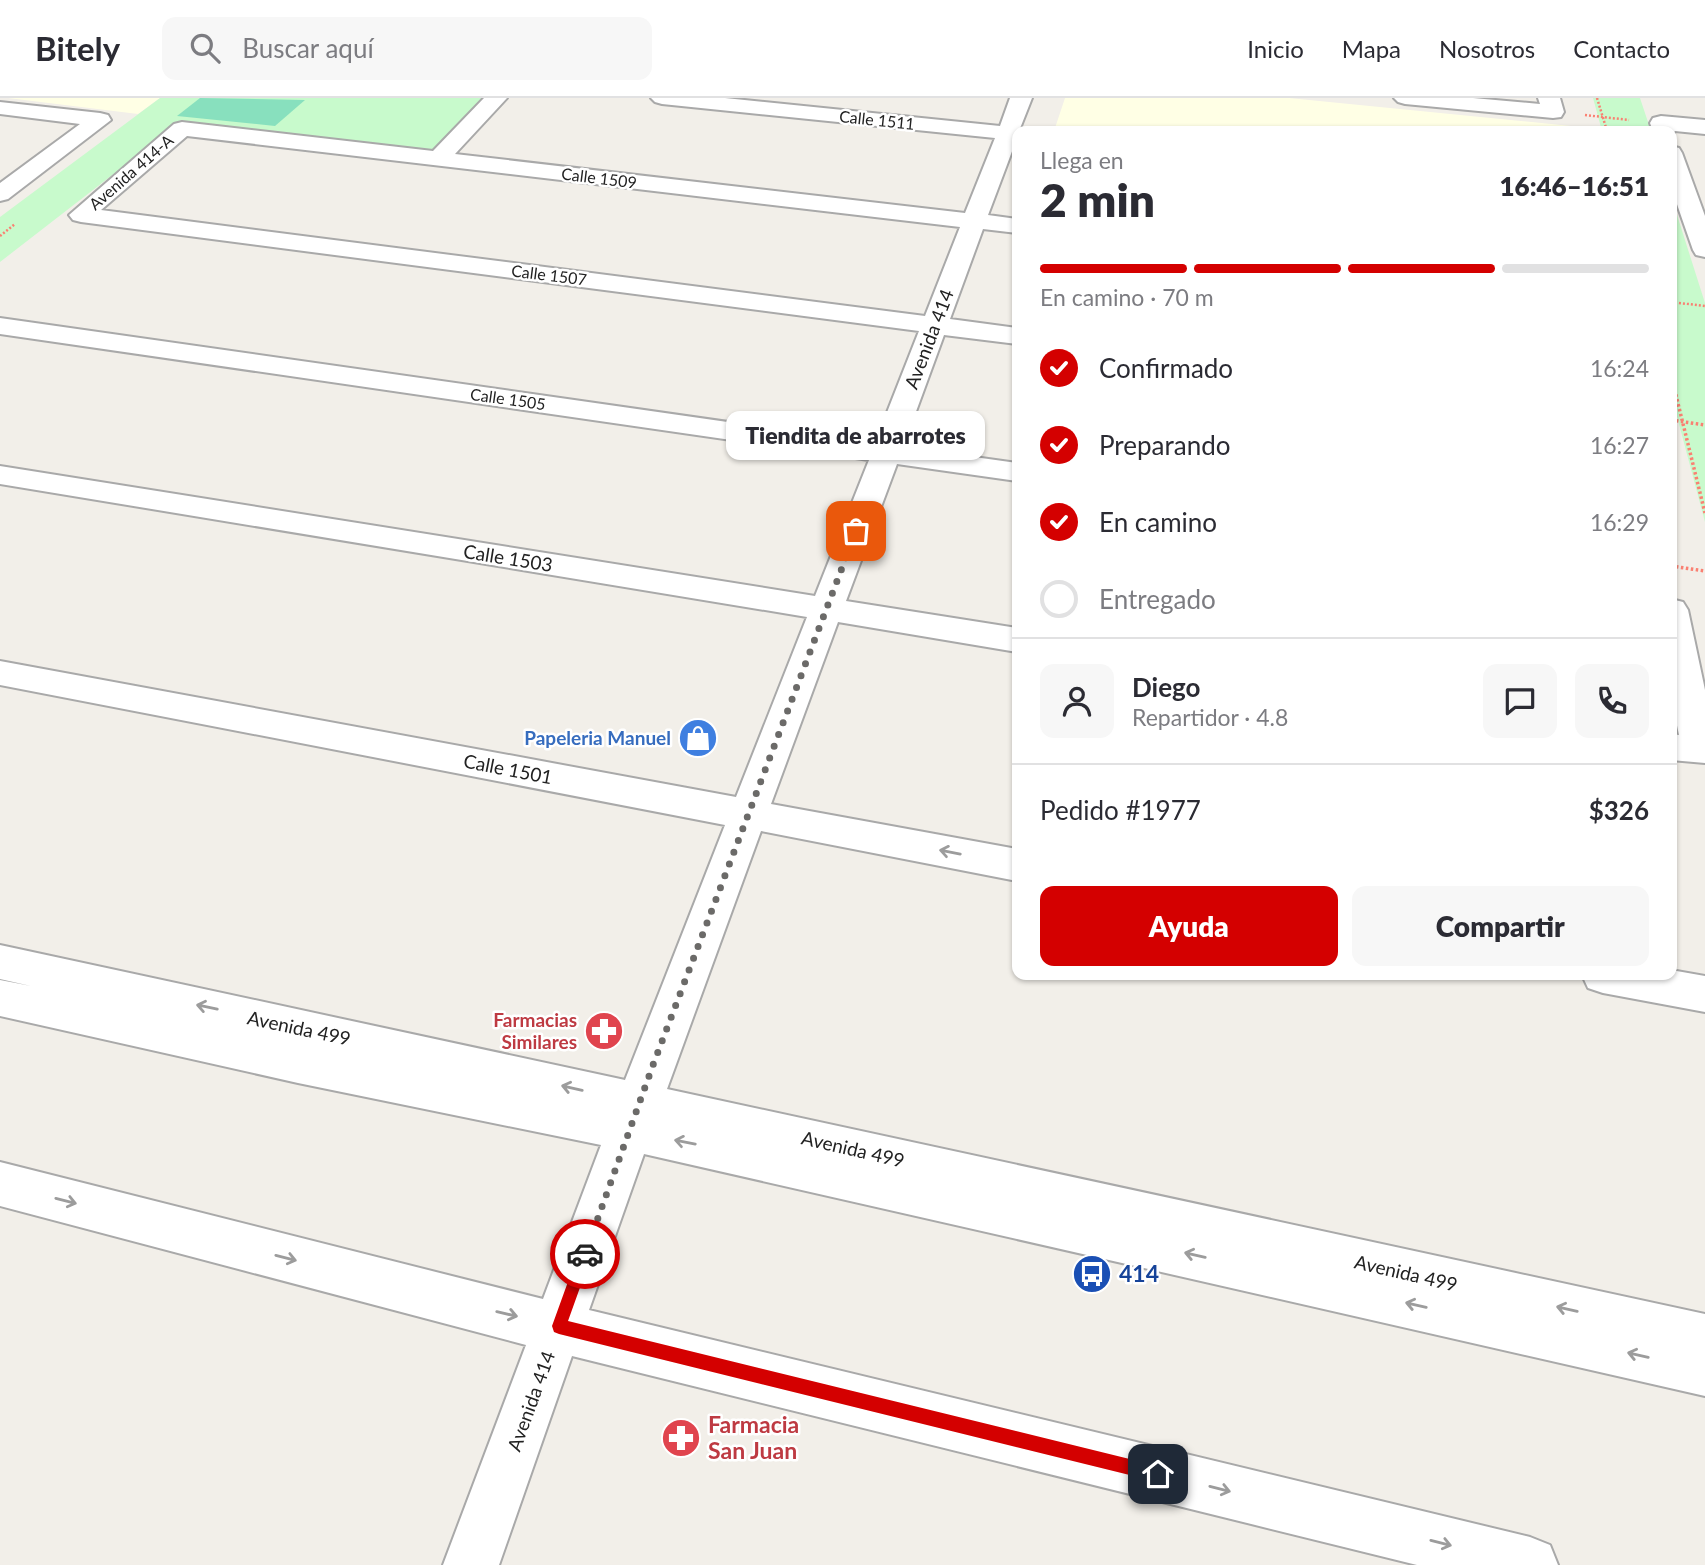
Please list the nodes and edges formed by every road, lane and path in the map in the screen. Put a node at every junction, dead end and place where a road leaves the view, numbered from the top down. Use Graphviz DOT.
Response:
graph roads {
  1 [pos="496,98"];
  2 [pos="662,98"];
  3 [pos="1021,98"];
  4 [pos="1405,98"];
  5 [pos="1597,98"];
  6 [pos="1551,105"];
  7 [pos="0,108"];
  8 [pos="1603,117"];
  9 [pos="1606,126"];
  10 [pos="1656,126"];
  11 [pos="1677,127"];
  12 [pos="1705,127"];
  13 [pos="181,129"];
  14 [pos="1008,133"];
  15 [pos="438,159"];
  16 [pos="1677,165"];
  17 [pos="0,194"];
  18 [pos="1697,203"];
  19 [pos="81,215"];
  20 [pos="974,221"];
  21 [pos="1012,225"];
  22 [pos="1705,250"];
  23 [pos="1677,303"];
  24 [pos="1705,306"];
  25 [pos="934,325"];
  26 [pos="0,326"];
  27 [pos="1012,335"];
  28 [pos="1677,398"];
  29 [pos="1677,421"];
  30 [pos="1683,422"];
  31 [pos="1705,425"];
  32 [pos="886,453"];
  33 [pos="1012,471"];
  34 [pos="0,475"];
  35 [pos="1705,513"];
  36 [pos="1677,567"];
  37 [pos="1705,571"];
  38 [pos="827,609"];
  39 [pos="1012,639"];
  40 [pos="1677,670"];
  41 [pos="0,673"];
  42 [pos="1685,749"];
  43 [pos="748,814"];
  44 [pos="1012,864"];
  45 [pos="0,962"];
  46 [pos="1629,980"];
  47 [pos="1705,994"];
  48 [pos="0,998"];
  49 [pos="634,1117"];
  50 [pos="0,1184"];
  51 [pos="559,1326"];
  52 [pos="1705,1339"];
  53 [pos="1705,1370"];
  54 [pos="471,1565"];
  55 [pos="1530,1565"];
  1 -- 15 [label="street"];
  2 -- 14 [label="street, Calle 1511"];
  3 -- 14 [label="street, Avenida 414"];
  4 -- 6 [label="street"];
  5 -- 8 [label="path"];
  6 -- 8 [label="path"];
  7 -- 17 [label="street"];
  8 -- 9 [label="path"];
  8 -- 10 [label="path"];
  11 -- 12 [label="street"];
  13 -- 15 [label="street, Calle 1509"];
  13 -- 19 [label="street, Avenida 414-A"];
  14 -- 20 [label="street, Avenida 414"];
  15 -- 20 [label="street, Calle 1509"];
  16 -- 18 [label="street"];
  18 -- 22 [label="street"];
  19 -- 25 [label="street, Calle 1507"];
  20 -- 21 [label="street, Calle 1509"];
  20 -- 25 [label="street, Avenida 414"];
  23 -- 24 [label="path"];
  25 -- 27 [label="street, Calle 1507"];
  25 -- 32 [label="street, Avenida 414"];
  26 -- 32 [label="street, Calle 1505"];
  28 -- 30 [label="path"];
  29 -- 30 [label="path"];
  30 -- 31 [label="path"];
  30 -- 35 [label="path"];
  32 -- 33 [label="street, Calle 1505"];
  32 -- 38 [label="street, Avenida 414"];
  34 -- 38 [label="street, Calle 1503"];
  36 -- 37 [label="path"];
  38 -- 39 [label="street, Calle 1503"];
  38 -- 43 [label="street, Avenida 414"];
  40 -- 42 [label="street"];
  41 -- 43 [label="street, Calle 1501"];
  44 -- 43 [label="street, Calle 1501, one-way"];
  43 -- 49 [label="street, Avenida 414"];
  49 -- 45 [label="street, Avenida 499, one-way"];
  46 -- 47 [label="street"];
  48 -- 49 [label="street"];
  49 -- 51 [label="street, Avenida 414"];
  52 -- 49 [label="street, Avenida 499, one-way"];
  53 -- 49 [label="street, one-way"];
  50 -- 51 [label="street, one-way"];
  51 -- 54 [label="street, Avenida 414"];
  51 -- 55 [label="street, one-way"];
}
